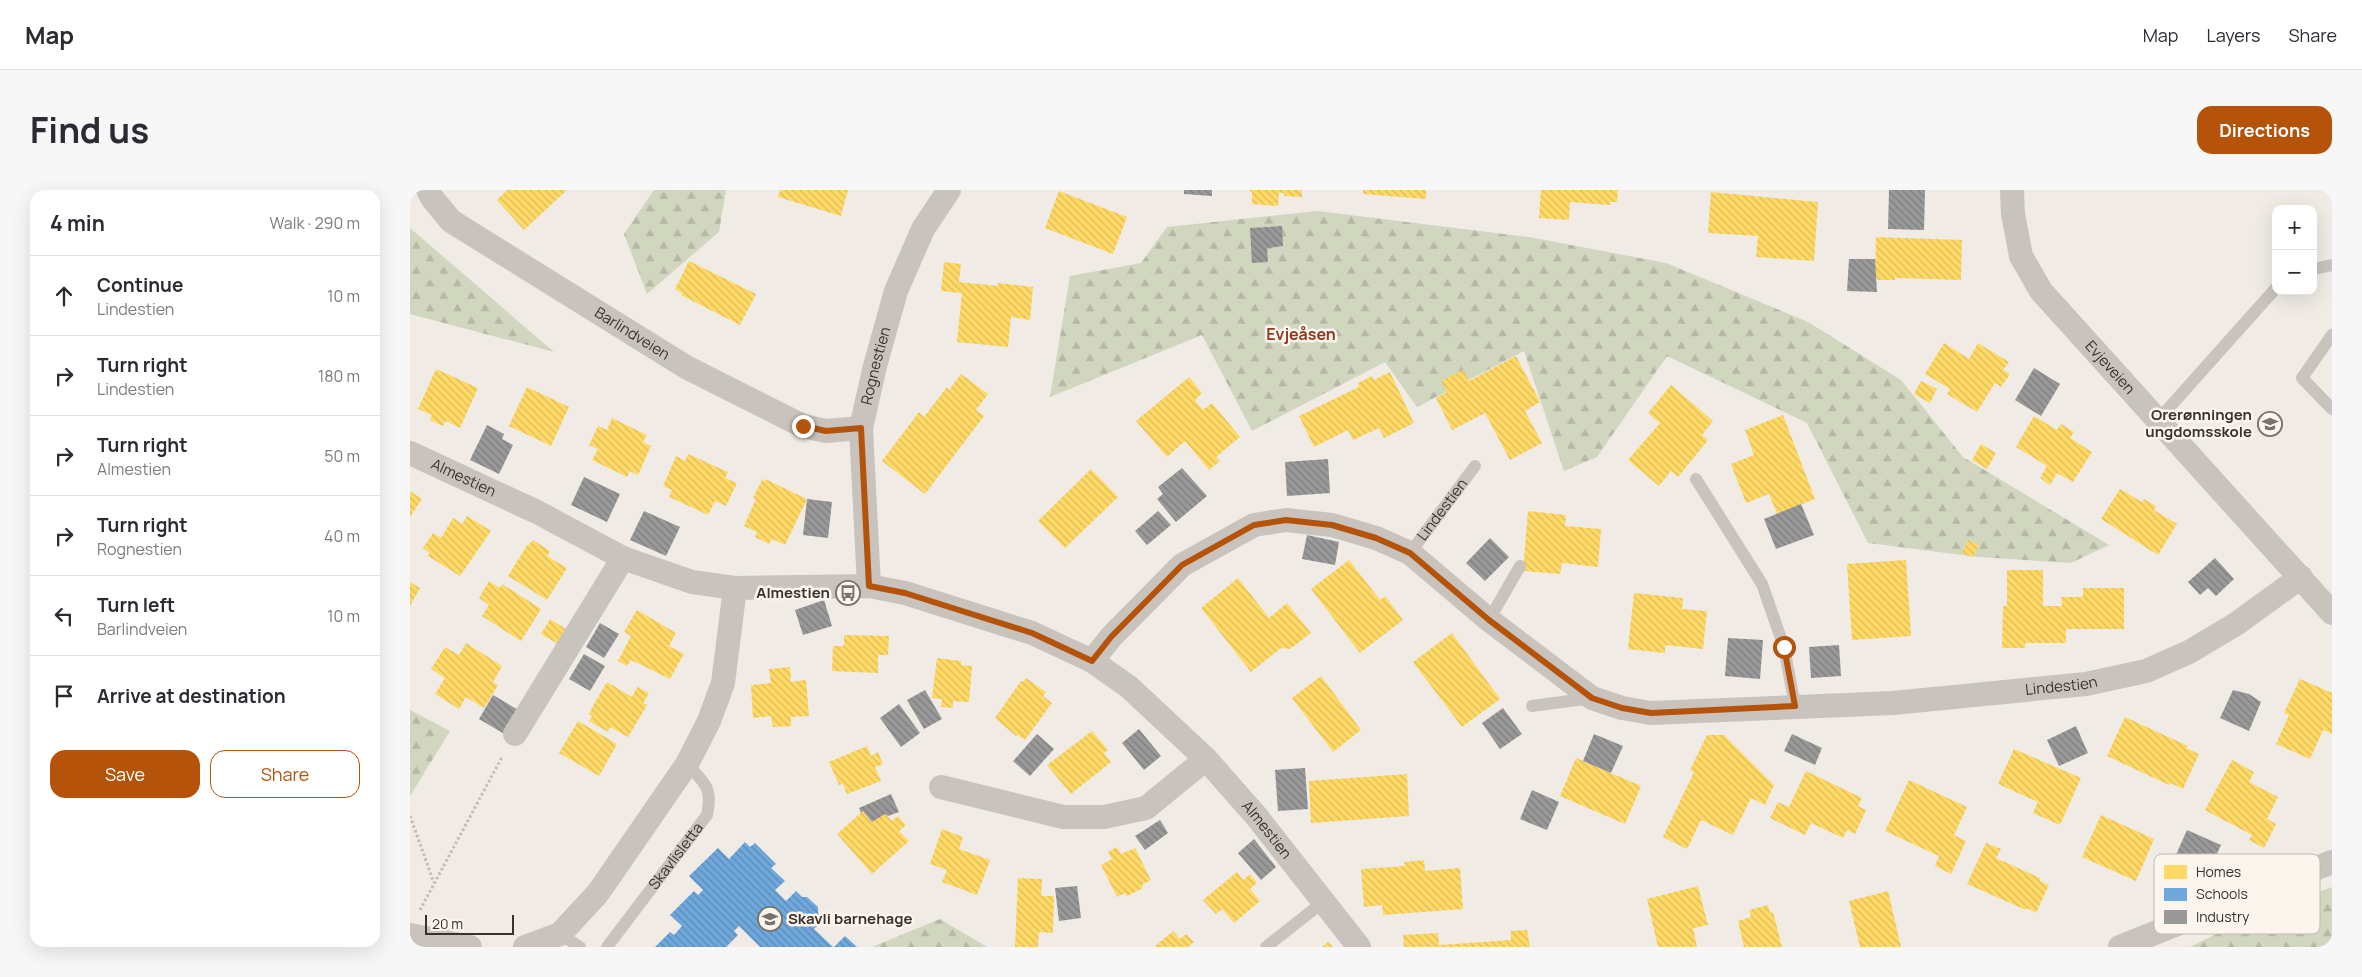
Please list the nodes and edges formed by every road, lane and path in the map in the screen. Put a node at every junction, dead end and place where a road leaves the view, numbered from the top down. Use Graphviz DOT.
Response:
graph roads {
  1 [pos="428,190"];
  2 [pos="949,190"];
  3 [pos="2012,190"];
  4 [pos="2332,265"];
  5 [pos="2317,268"];
  6 [pos="2272,292"];
  7 [pos="2332,335"];
  8 [pos="2332,409"];
  9 [pos="2159,419"];
  10 [pos="861,428"];
  11 [pos="410,453"];
  12 [pos="1475,466"];
  13 [pos="1696,479"];
  14 [pos="1410,553"];
  15 [pos="623,558"];
  16 [pos="1520,566"];
  17 [pos="2301,577"];
  18 [pos="869,586"];
  19 [pos="735,588"];
  20 [pos="2332,613"];
  21 [pos="1489,620"];
  22 [pos="1092,661"];
  23 [pos="1592,698"];
  24 [pos="1532,706"];
  25 [pos="1795,706"];
  26 [pos="515,734"];
  27 [pos="1206,759"];
  28 [pos="687,764"];
  29 [pos="941,787"];
  30 [pos="410,816"];
  31 [pos="2332,862"];
  32 [pos="2320,867"];
  33 [pos="434,884"];
  34 [pos="1323,902"];
  35 [pos="414,924"];
  36 [pos="2154,933"];
  37 [pos="560,934"];
  38 [pos="470,947"];
  39 [pos="525,947"];
  40 [pos="580,947"];
  41 [pos="607,947"];
  42 [pos="1266,947"];
  43 [pos="1359,947"];
  44 [pos="2120,947"];
  1 -- 10 [label="street, Barlindveien"];
  2 -- 10 [label="street, Rognestien"];
  3 -- 9 [label="street, Evjeveien"];
  4 -- 5 [label="lane"];
  6 -- 9 [label="lane"];
  7 -- 8 [label="lane"];
  9 -- 17 [label="street, Evjeveien"];
  10 -- 18 [label="street, Rognestien"];
  11 -- 15 [label="street, Almestien"];
  12 -- 14 [label="lane, Lindestien"];
  13 -- 25 [label="lane"];
  14 -- 21 [label="street, Lindestien"];
  14 -- 22 [label="street, Lindestien"];
  15 -- 19 [label="street, Almestien"];
  15 -- 26 [label="street"];
  16 -- 21 [label="lane"];
  17 -- 20 [label="street, Evjeveien"];
  17 -- 25 [label="street, Lindestien"];
  18 -- 19 [label="street, Almestien"];
  18 -- 22 [label="street, Almestien"];
  19 -- 28 [label="street"];
  21 -- 23 [label="street, Lindestien"];
  22 -- 27 [label="street, Almestien"];
  23 -- 24 [label="lane, Lindestien"];
  23 -- 25 [label="street, Lindestien"];
  26 -- 33 [label="path"];
  27 -- 29 [label="street"];
  27 -- 34 [label="street, Almestien"];
  28 -- 37 [label="street"];
  28 -- 41 [label="lane, Skavlisletta"];
  30 -- 33 [label="path"];
  31 -- 32 [label="street"];
  33 -- 35 [label="path"];
  34 -- 42 [label="lane"];
  34 -- 43 [label="street, Almestien"];
  35 -- 38 [label="street"];
  36 -- 44 [label="street"];
  37 -- 39 [label="street"];
  37 -- 40 [label="lane"];
}
